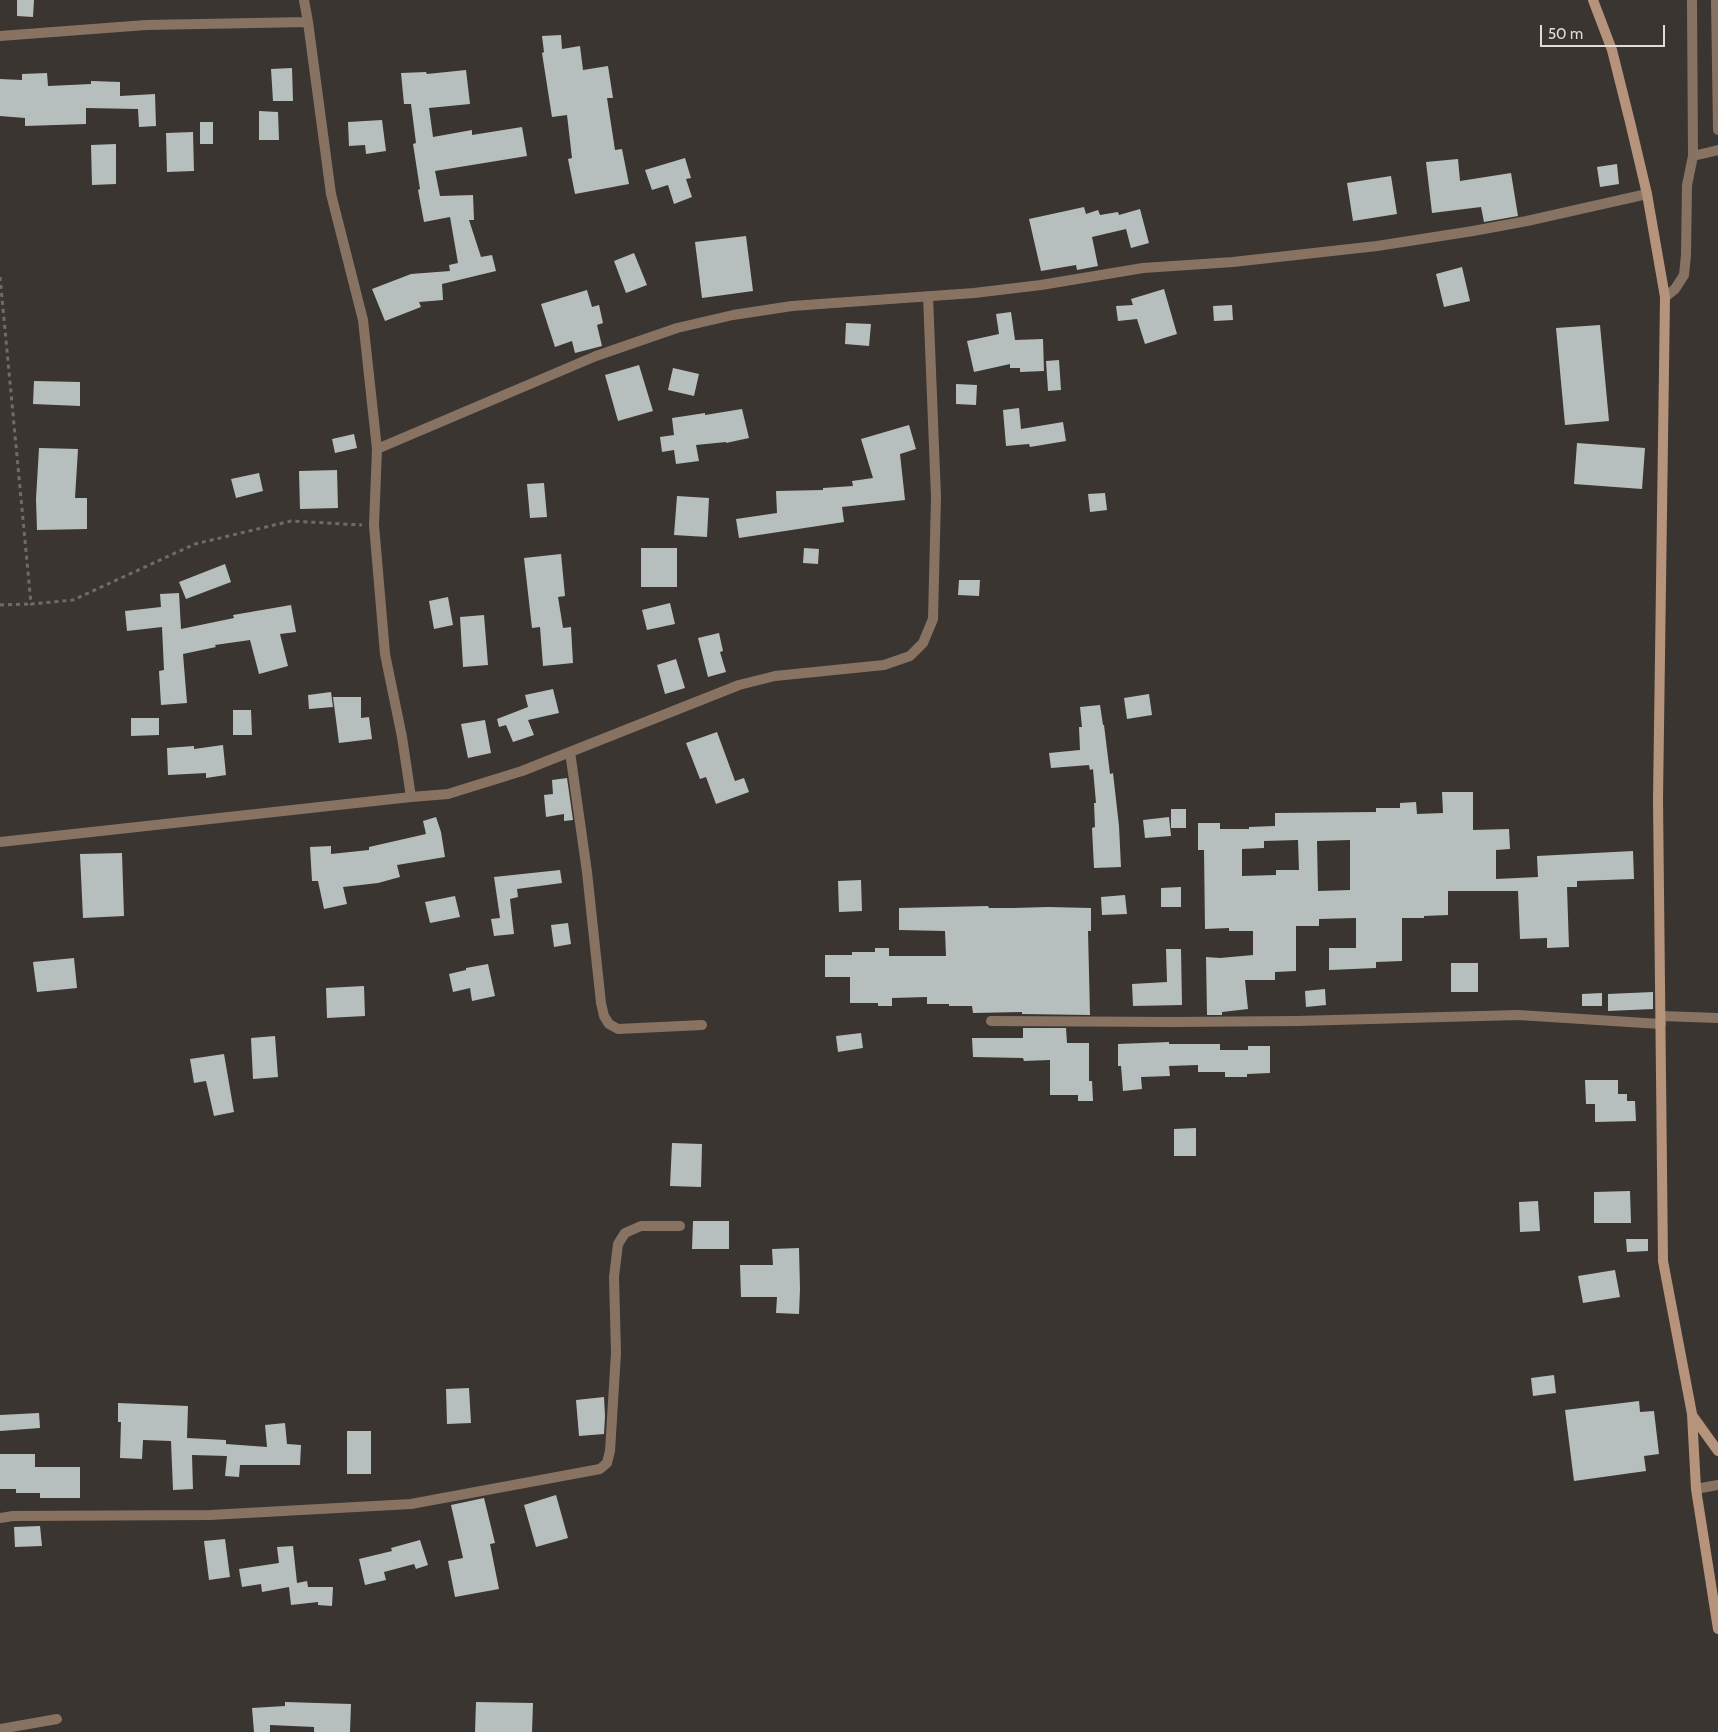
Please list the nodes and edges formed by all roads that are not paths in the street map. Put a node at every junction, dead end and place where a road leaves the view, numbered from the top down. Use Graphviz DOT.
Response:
graph roads {
  1 [pos="304,0"];
  2 [pos="1593,0"];
  3 [pos="1692,0"];
  4 [pos="1716,0"];
  5 [pos="308,22"];
  6 [pos="0,36"];
  7 [pos="1718,130"];
  8 [pos="1718,150"];
  9 [pos="1693,156"];
  10 [pos="1647,194"];
  11 [pos="928,296"];
  12 [pos="1665,297"];
  13 [pos="377,449"];
  14 [pos="570,752"];
  15 [pos="411,797"];
  16 [pos="0,842"];
  17 [pos="1718,1018"];
  18 [pos="1661,1020"];
  19 [pos="991,1021"];
  20 [pos="702,1025"];
  21 [pos="680,1226"];
  22 [pos="1692,1414"];
  23 [pos="1718,1451"];
  24 [pos="1718,1485"];
  25 [pos="1696,1489"];
  26 [pos="0,1518"];
  27 [pos="1718,1629"];
  28 [pos="57,1719"];
  29 [pos="0,1730"];
  1 -- 5 [label="street"];
  2 -- 10 [label="street"];
  3 -- 9 [label="street"];
  4 -- 7 [label="street"];
  5 -- 6 [label="street"];
  5 -- 13 [label="street"];
  8 -- 9 [label="street"];
  9 -- 12 [label="street"];
  10 -- 11 [label="street"];
  10 -- 12 [label="street"];
  11 -- 13 [label="street"];
  11 -- 14 [label="street"];
  12 -- 18 [label="street"];
  13 -- 15 [label="street"];
  14 -- 15 [label="street"];
  14 -- 20 [label="street"];
  15 -- 16 [label="street"];
  17 -- 18 [label="street"];
  18 -- 19 [label="street"];
  18 -- 22 [label="street"];
  21 -- 26 [label="street"];
  22 -- 23 [label="street"];
  22 -- 25 [label="street"];
  24 -- 25 [label="street"];
  25 -- 27 [label="street"];
  28 -- 29 [label="street"];
}
